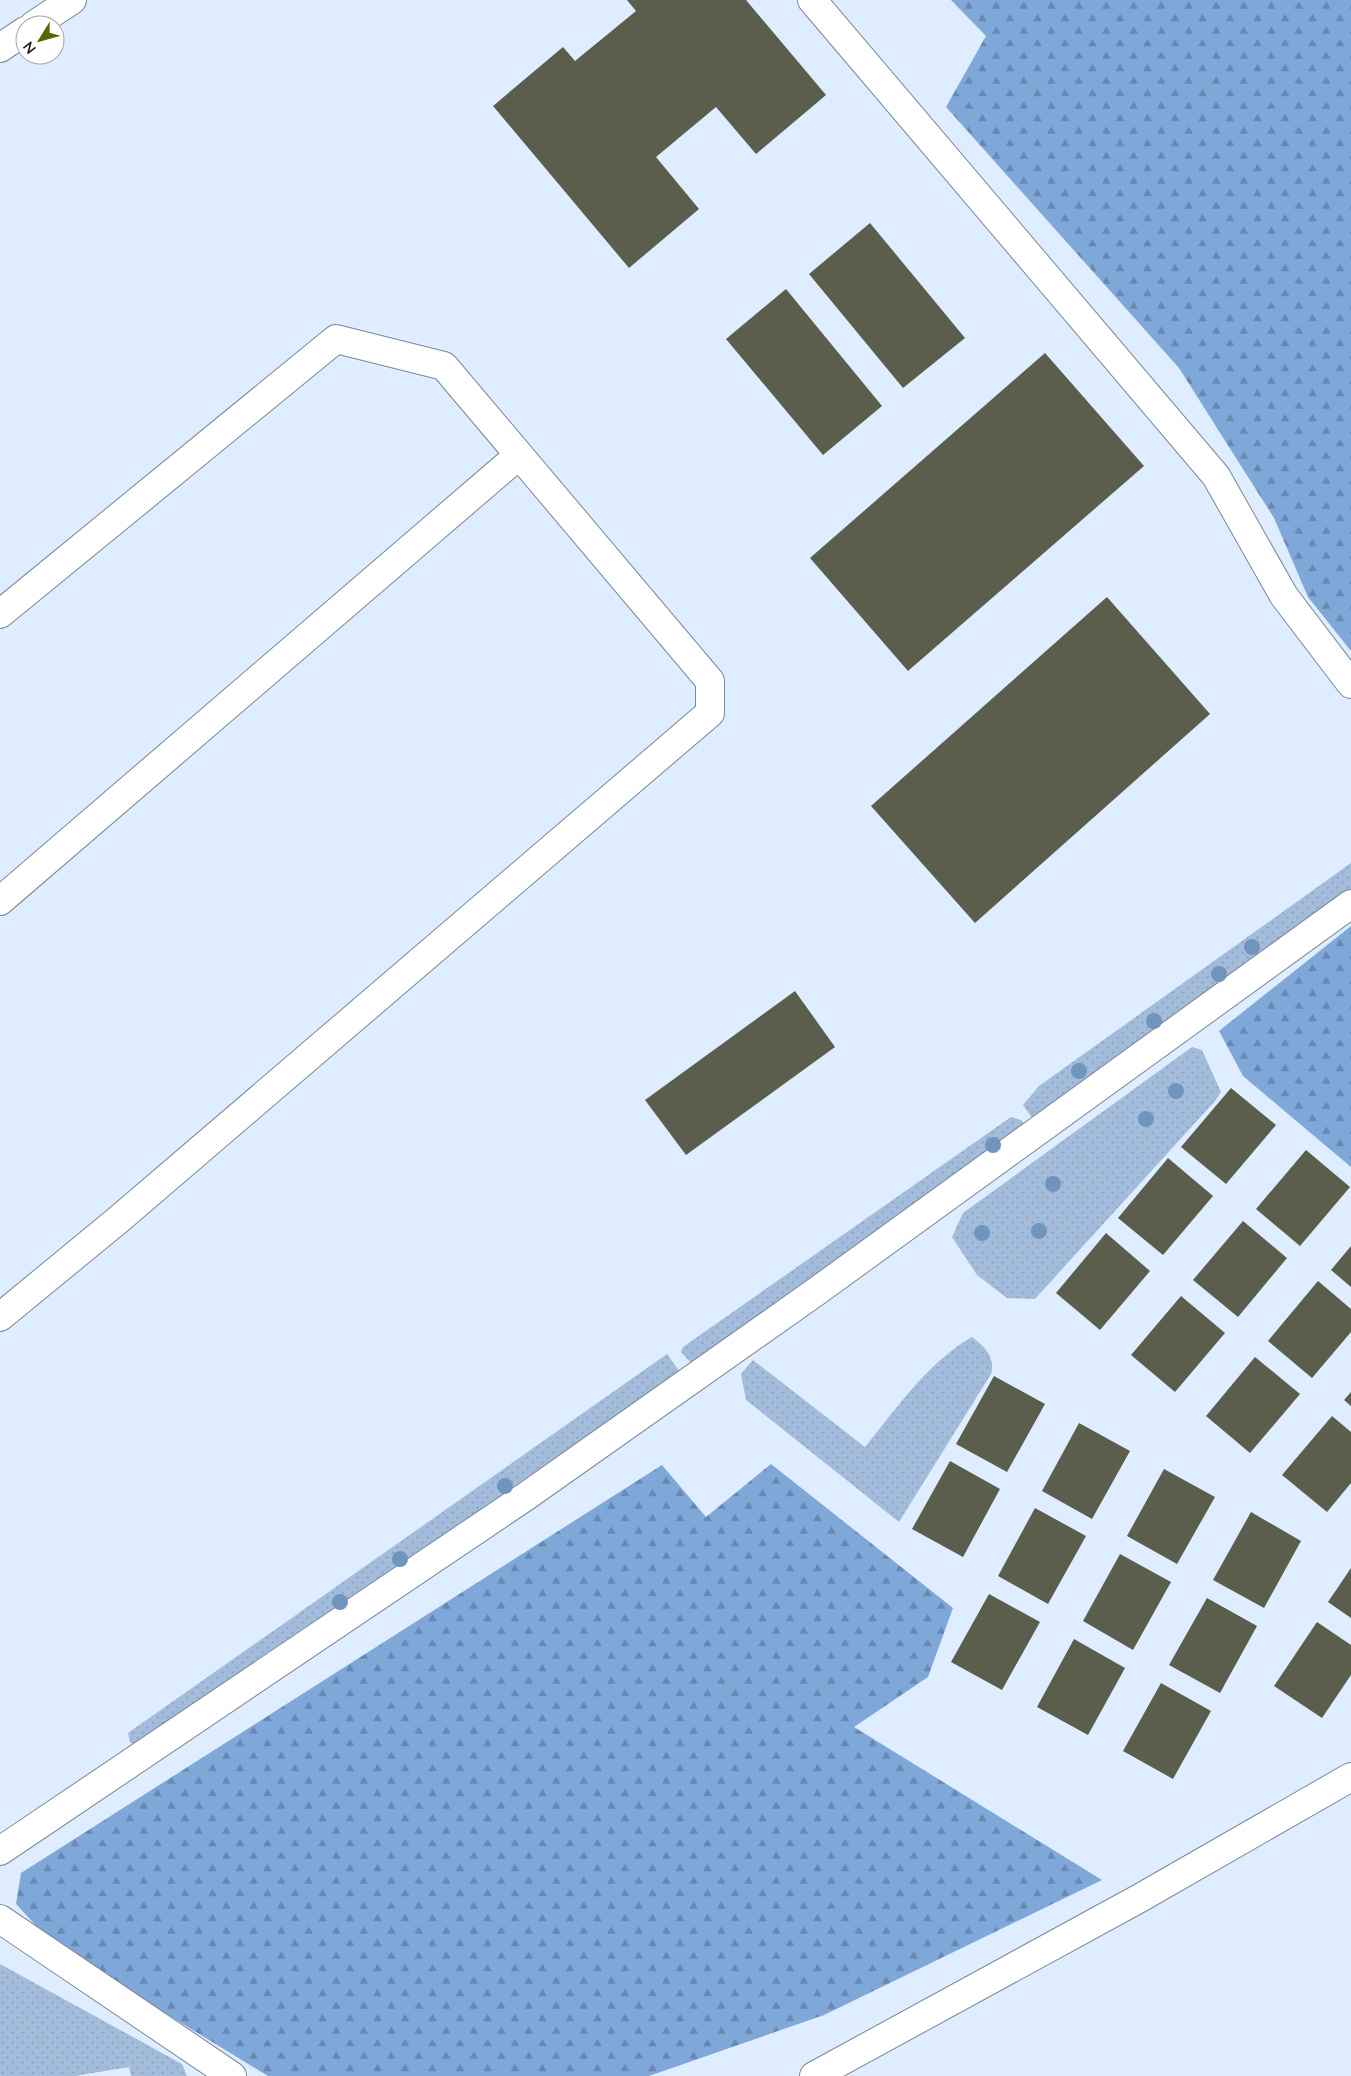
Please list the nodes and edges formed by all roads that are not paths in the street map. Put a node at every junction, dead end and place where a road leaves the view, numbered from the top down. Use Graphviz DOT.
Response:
graph roads {
  1 [pos="72,0"];
  2 [pos="812,0"];
  3 [pos="49,15"];
  4 [pos="15,38"];
  5 [pos="0,48"];
  6 [pos="519,455"];
  7 [pos="0,614"];
  8 [pos="1351,684"];
  9 [pos="0,901"];
  10 [pos="1351,904"];
  11 [pos="0,1316"];
  12 [pos="1351,1778"];
  13 [pos="0,1852"];
  14 [pos="0,1918"];
  15 [pos="232,2076"];
  16 [pos="814,2076"];
  1 -- 3 [label="street"];
  2 -- 8 [label="street"];
  4 -- 5 [label="street"];
  6 -- 7 [label="street"];
  6 -- 9 [label="street"];
  6 -- 11 [label="street"];
  10 -- 13 [label="street"];
  12 -- 16 [label="street"];
  14 -- 15 [label="street"];
}
